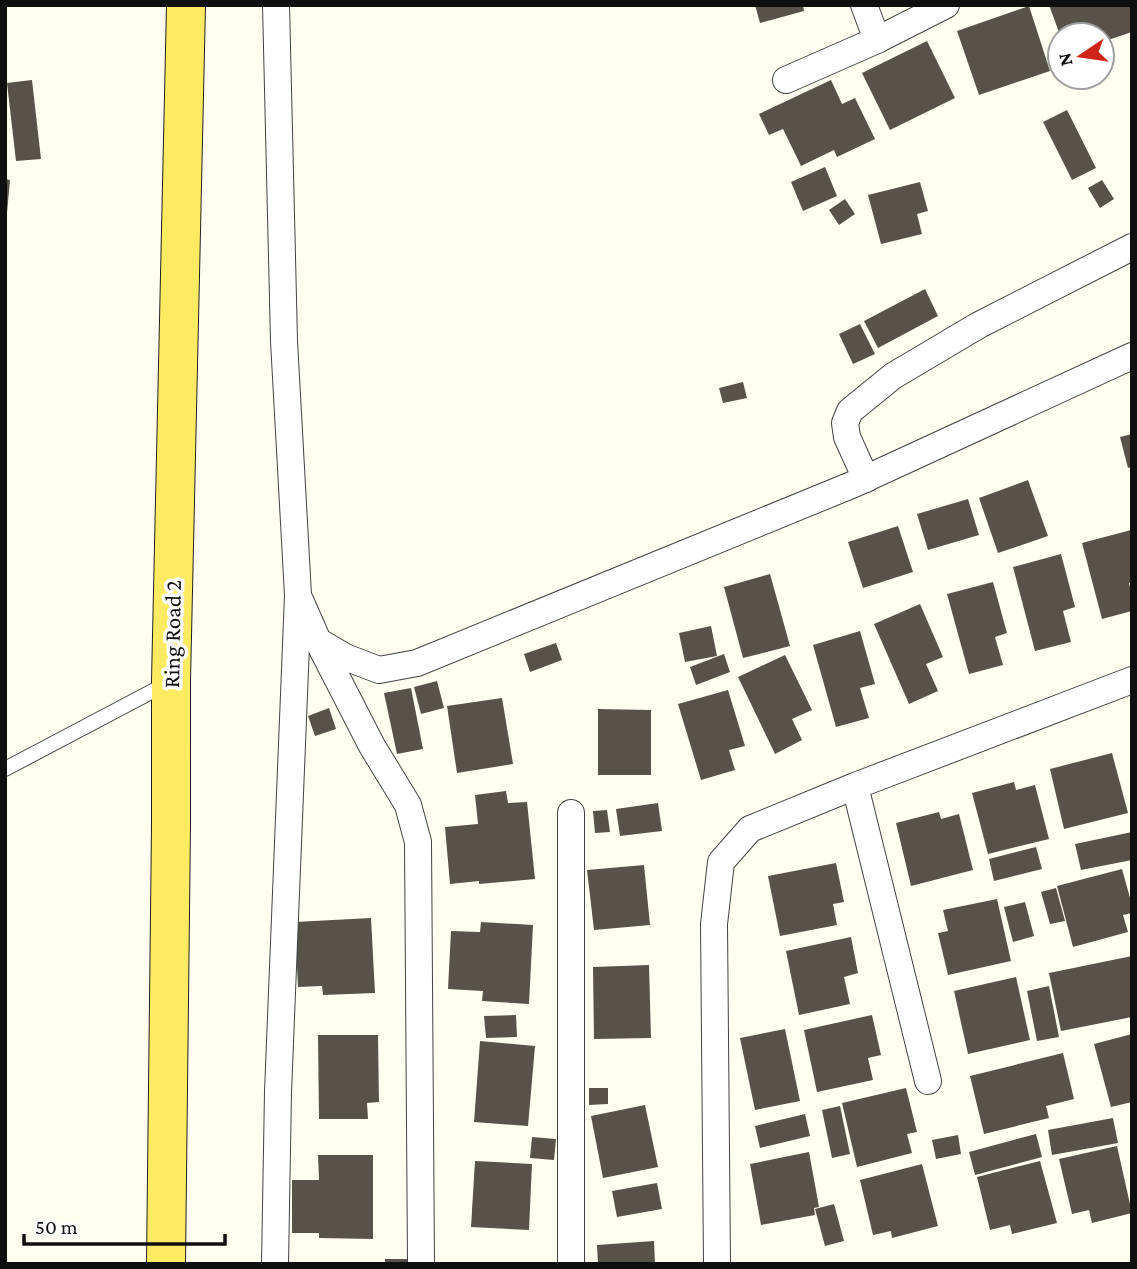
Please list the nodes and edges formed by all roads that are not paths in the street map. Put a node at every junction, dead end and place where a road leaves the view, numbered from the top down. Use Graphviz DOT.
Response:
graph roads {
  1 [pos="186,5"];
  2 [pos="276,5"];
  3 [pos="864,5"];
  4 [pos="947,5"];
  5 [pos="877,40"];
  6 [pos="786,80"];
  7 [pos="1132,247"];
  8 [pos="1132,356"];
  9 [pos="866,479"];
  10 [pos="298,595"];
  11 [pos="318,641"];
  12 [pos="171,681"];
  13 [pos="1131,684"];
  14 [pos="5,769"];
  15 [pos="855,786"];
  16 [pos="571,813"];
  17 [pos="928,1081"];
  18 [pos="166,1264"];
  19 [pos="275,1264"];
  20 [pos="421,1264"];
  21 [pos="571,1264"];
  22 [pos="717,1264"];
  1 -- 12 [label="main road, Ring Road 2"];
  2 -- 10 [label="street"];
  3 -- 5 [label="street"];
  4 -- 5 [label="street"];
  5 -- 6 [label="street"];
  7 -- 9 [label="street"];
  8 -- 9 [label="street"];
  9 -- 11 [label="street"];
  10 -- 11 [label="street"];
  10 -- 19 [label="street"];
  11 -- 20 [label="street"];
  12 -- 14 [label="lane"];
  12 -- 18 [label="main road, Ring Road 2"];
  13 -- 15 [label="street"];
  15 -- 17 [label="street"];
  15 -- 22 [label="street"];
  16 -- 21 [label="street"];
}
